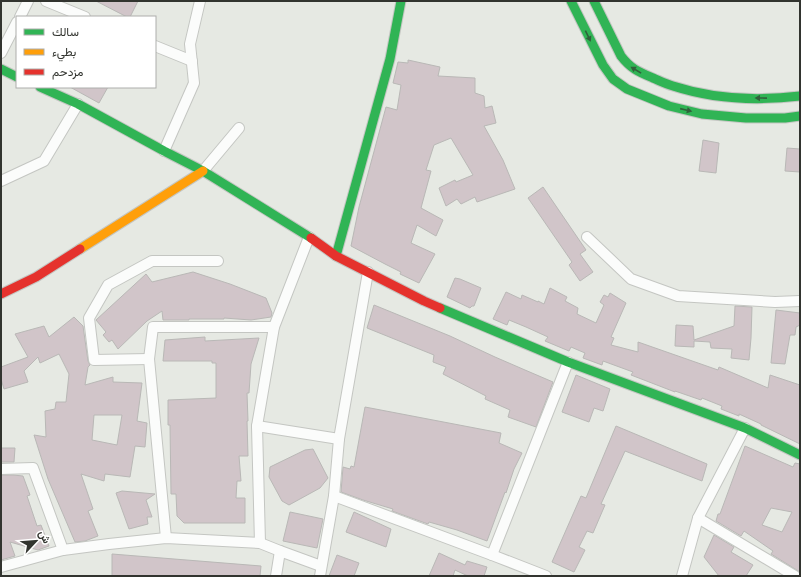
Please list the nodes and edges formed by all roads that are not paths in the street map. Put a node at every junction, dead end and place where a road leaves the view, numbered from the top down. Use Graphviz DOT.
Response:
graph roads {
  1 [pos="28,1"];
  2 [pos="46,1"];
  3 [pos="200,1"];
  4 [pos="401,1"];
  5 [pos="571,1"];
  6 [pos="594,1"];
  7 [pos="20,16"];
  8 [pos="83,16"];
  9 [pos="16,24"];
  10 [pos="156,46"];
  11 [pos="1,53"];
  12 [pos="192,61"];
  13 [pos="1,69"];
  14 [pos="16,76"];
  15 [pos="42,88"];
  16 [pos="800,96"];
  17 [pos="78,104"];
  18 [pos="800,116"];
  19 [pos="239,128"];
  20 [pos="164,151"];
  21 [pos="204,171"];
  22 [pos="1,180"];
  23 [pos="309,237"];
  24 [pos="587,237"];
  25 [pos="336,256"];
  26 [pos="218,261"];
  27 [pos="368,272"];
  28 [pos="1,294"];
  29 [pos="800,302"];
  30 [pos="274,326"];
  31 [pos="149,358"];
  32 [pos="568,362"];
  33 [pos="256,426"];
  34 [pos="745,428"];
  35 [pos="339,440"];
  36 [pos="800,454"];
  37 [pos="1,468"];
  38 [pos="334,496"];
  39 [pos="698,518"];
  40 [pos="166,538"];
  41 [pos="260,543"];
  42 [pos="63,550"];
  43 [pos="280,551"];
  44 [pos="492,555"];
  45 [pos="1,567"];
  46 [pos="321,571"];
  47 [pos="529,573"];
  48 [pos="276,576"];
  49 [pos="546,576"];
  50 [pos="682,576"];
  51 [pos="795,576"];
  1 -- 7 [label="street"];
  2 -- 8 [label="street"];
  3 -- 12 [label="street"];
  4 -- 25 [label="main road"];
  5 -- 18 [label="main road, one-way"];
  16 -- 6 [label="main road, one-way"];
  9 -- 11 [label="street"];
  10 -- 12 [label="street"];
  12 -- 20 [label="street"];
  13 -- 14 [label="main road"];
  15 -- 17 [label="main road"];
  17 -- 20 [label="main road"];
  17 -- 22 [label="street"];
  19 -- 21 [label="street"];
  20 -- 21 [label="main road"];
  21 -- 23 [label="main road"];
  21 -- 28 [label="main road"];
  23 -- 25 [label="main road"];
  23 -- 30 [label="street"];
  24 -- 29 [label="street"];
  25 -- 27 [label="main road"];
  26 -- 31 [label="street"];
  27 -- 32 [label="main road"];
  27 -- 35 [label="street"];
  30 -- 31 [label="street"];
  30 -- 33 [label="street"];
  31 -- 40 [label="street"];
  32 -- 34 [label="main road"];
  32 -- 44 [label="street"];
  33 -- 35 [label="street"];
  33 -- 41 [label="street"];
  34 -- 36 [label="main road"];
  34 -- 39 [label="street"];
  35 -- 38 [label="street"];
  37 -- 42 [label="street"];
  38 -- 44 [label="street"];
  38 -- 46 [label="street"];
  39 -- 50 [label="street"];
  39 -- 51 [label="street"];
  40 -- 41 [label="street"];
  40 -- 42 [label="street"];
  41 -- 43 [label="street"];
  42 -- 45 [label="street"];
  43 -- 46 [label="street"];
  43 -- 48 [label="street"];
  44 -- 47 [label="street"];
  47 -- 49 [label="street"];
}
